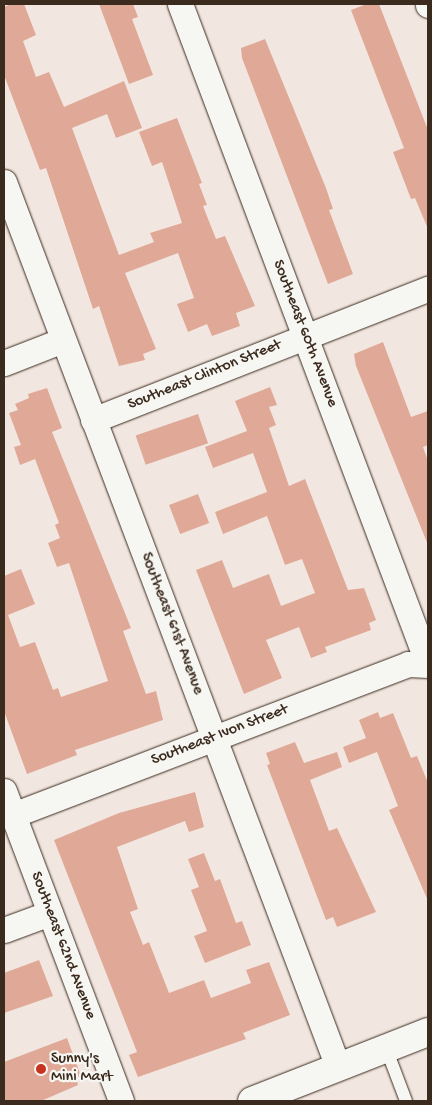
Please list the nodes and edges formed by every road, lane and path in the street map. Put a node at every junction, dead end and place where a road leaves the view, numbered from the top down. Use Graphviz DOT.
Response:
graph roads {
  1 [pos="180,4"];
  2 [pos="4,182"];
  3 [pos="428,290"];
  4 [pos="305,336"];
  5 [pos="63,340"];
  6 [pos="4,363"];
  7 [pos="93,420"];
  8 [pos="428,664"];
  9 [pos="214,738"];
  10 [pos="4,791"];
  11 [pos="13,815"];
  12 [pos="50,913"];
  13 [pos="4,930"];
  14 [pos="428,1032"];
  15 [pos="386,1048"];
  16 [pos="338,1067"];
  17 [pos="120,1101"];
  18 [pos="252,1101"];
  19 [pos="406,1101"];
  1 -- 4 [label="street, Southeast 60th Avenue"];
  2 -- 5 [label="street, Southeast 61st Avenue"];
  3 -- 4 [label="street, Southeast Clinton Street"];
  4 -- 7 [label="street, Southeast Clinton Street"];
  4 -- 8 [label="street, Southeast 60th Avenue"];
  5 -- 6 [label="street"];
  5 -- 7 [label="street, Southeast 61st Avenue"];
  7 -- 9 [label="street, Southeast 61st Avenue"];
  8 -- 9 [label="street, Southeast Ivon Street"];
  9 -- 11 [label="street, Southeast Ivon Street"];
  9 -- 16 [label="street, Southeast 61st Avenue"];
  10 -- 11 [label="street, Southeast 62nd Avenue"];
  11 -- 12 [label="street, Southeast 62nd Avenue"];
  12 -- 13 [label="street"];
  12 -- 17 [label="street, Southeast 62nd Avenue"];
  14 -- 15 [label="main road"];
  15 -- 16 [label="main road"];
  15 -- 19 [label="lane"];
  16 -- 18 [label="main road"];
}
